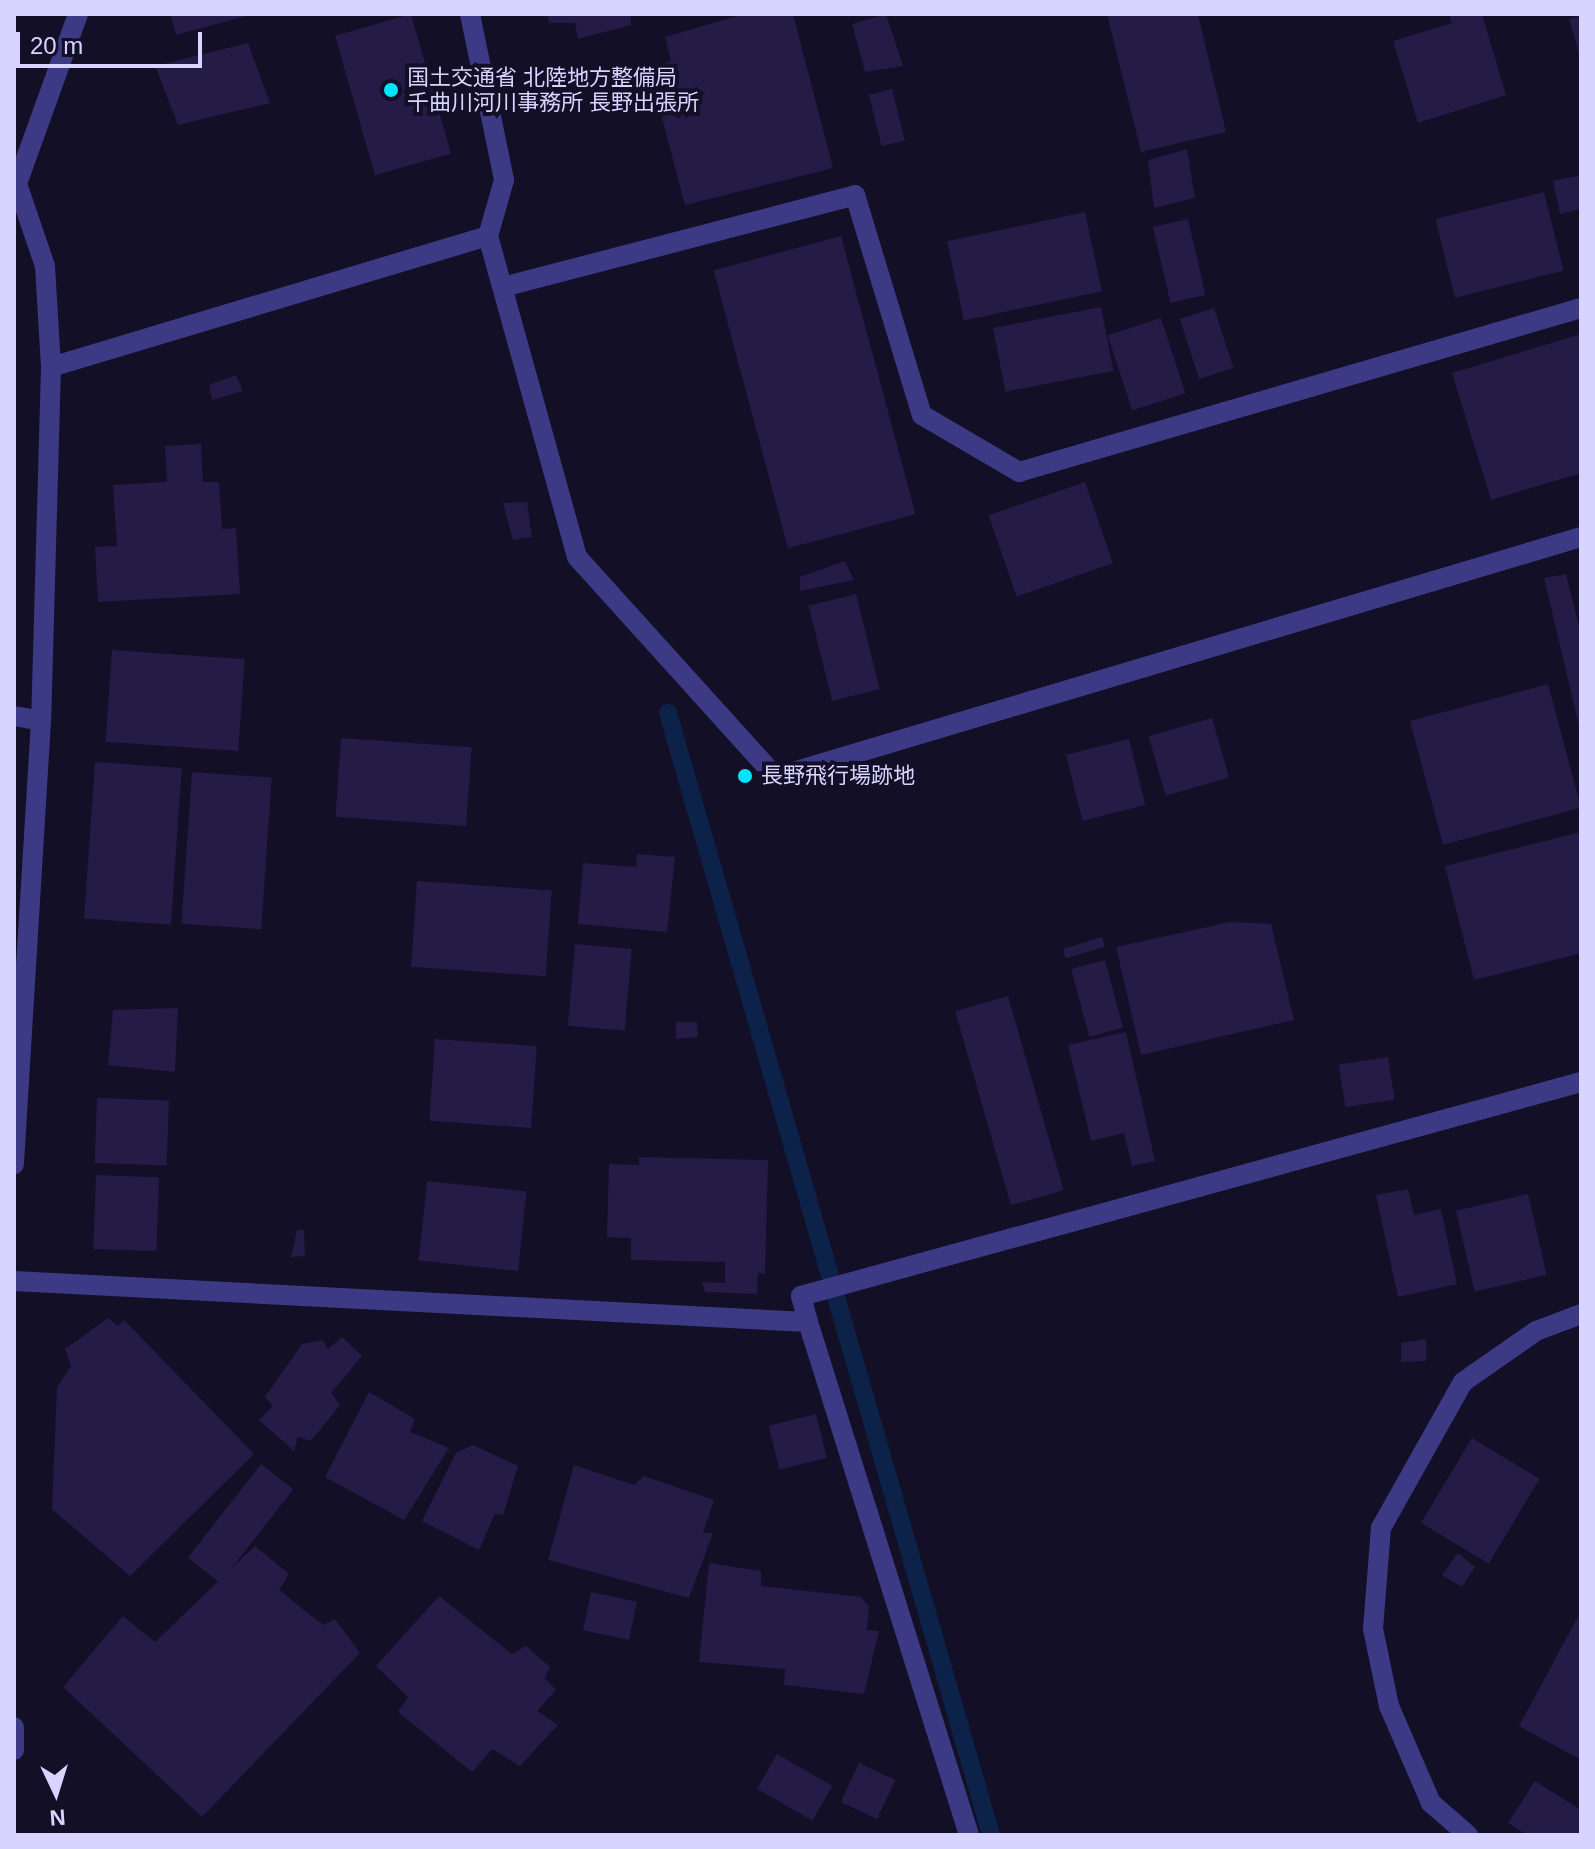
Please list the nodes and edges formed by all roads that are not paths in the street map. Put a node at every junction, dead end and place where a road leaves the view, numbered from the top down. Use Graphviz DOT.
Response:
graph roads {
  1 [pos="78,14"];
  2 [pos="470,14"];
  3 [pos="17,176"];
  4 [pos="488,236"];
  5 [pos="503,287"];
  6 [pos="1581,308"];
  7 [pos="51,367"];
  8 [pos="1581,537"];
  9 [pos="14,716"];
  10 [pos="41,721"];
  11 [pos="1581,1082"];
  12 [pos="14,1164"];
  13 [pos="14,1281"];
  14 [pos="1581,1314"];
  15 [pos="808,1322"];
  16 [pos="14,1727"];
  17 [pos="14,1741"];
  18 [pos="14,1750"];
  19 [pos="969,1835"];
  20 [pos="1468,1835"];
  1 -- 3 [label="street"];
  2 -- 4 [label="street"];
  3 -- 7 [label="street"];
  4 -- 5 [label="street"];
  4 -- 7 [label="street"];
  5 -- 6 [label="street"];
  5 -- 8 [label="street"];
  7 -- 10 [label="street"];
  9 -- 10 [label="street"];
  10 -- 12 [label="street"];
  11 -- 15 [label="street"];
  13 -- 15 [label="street"];
  14 -- 20 [label="street"];
  15 -- 19 [label="street"];
  16 -- 17 [label="street"];
  17 -- 18 [label="street"];
}
